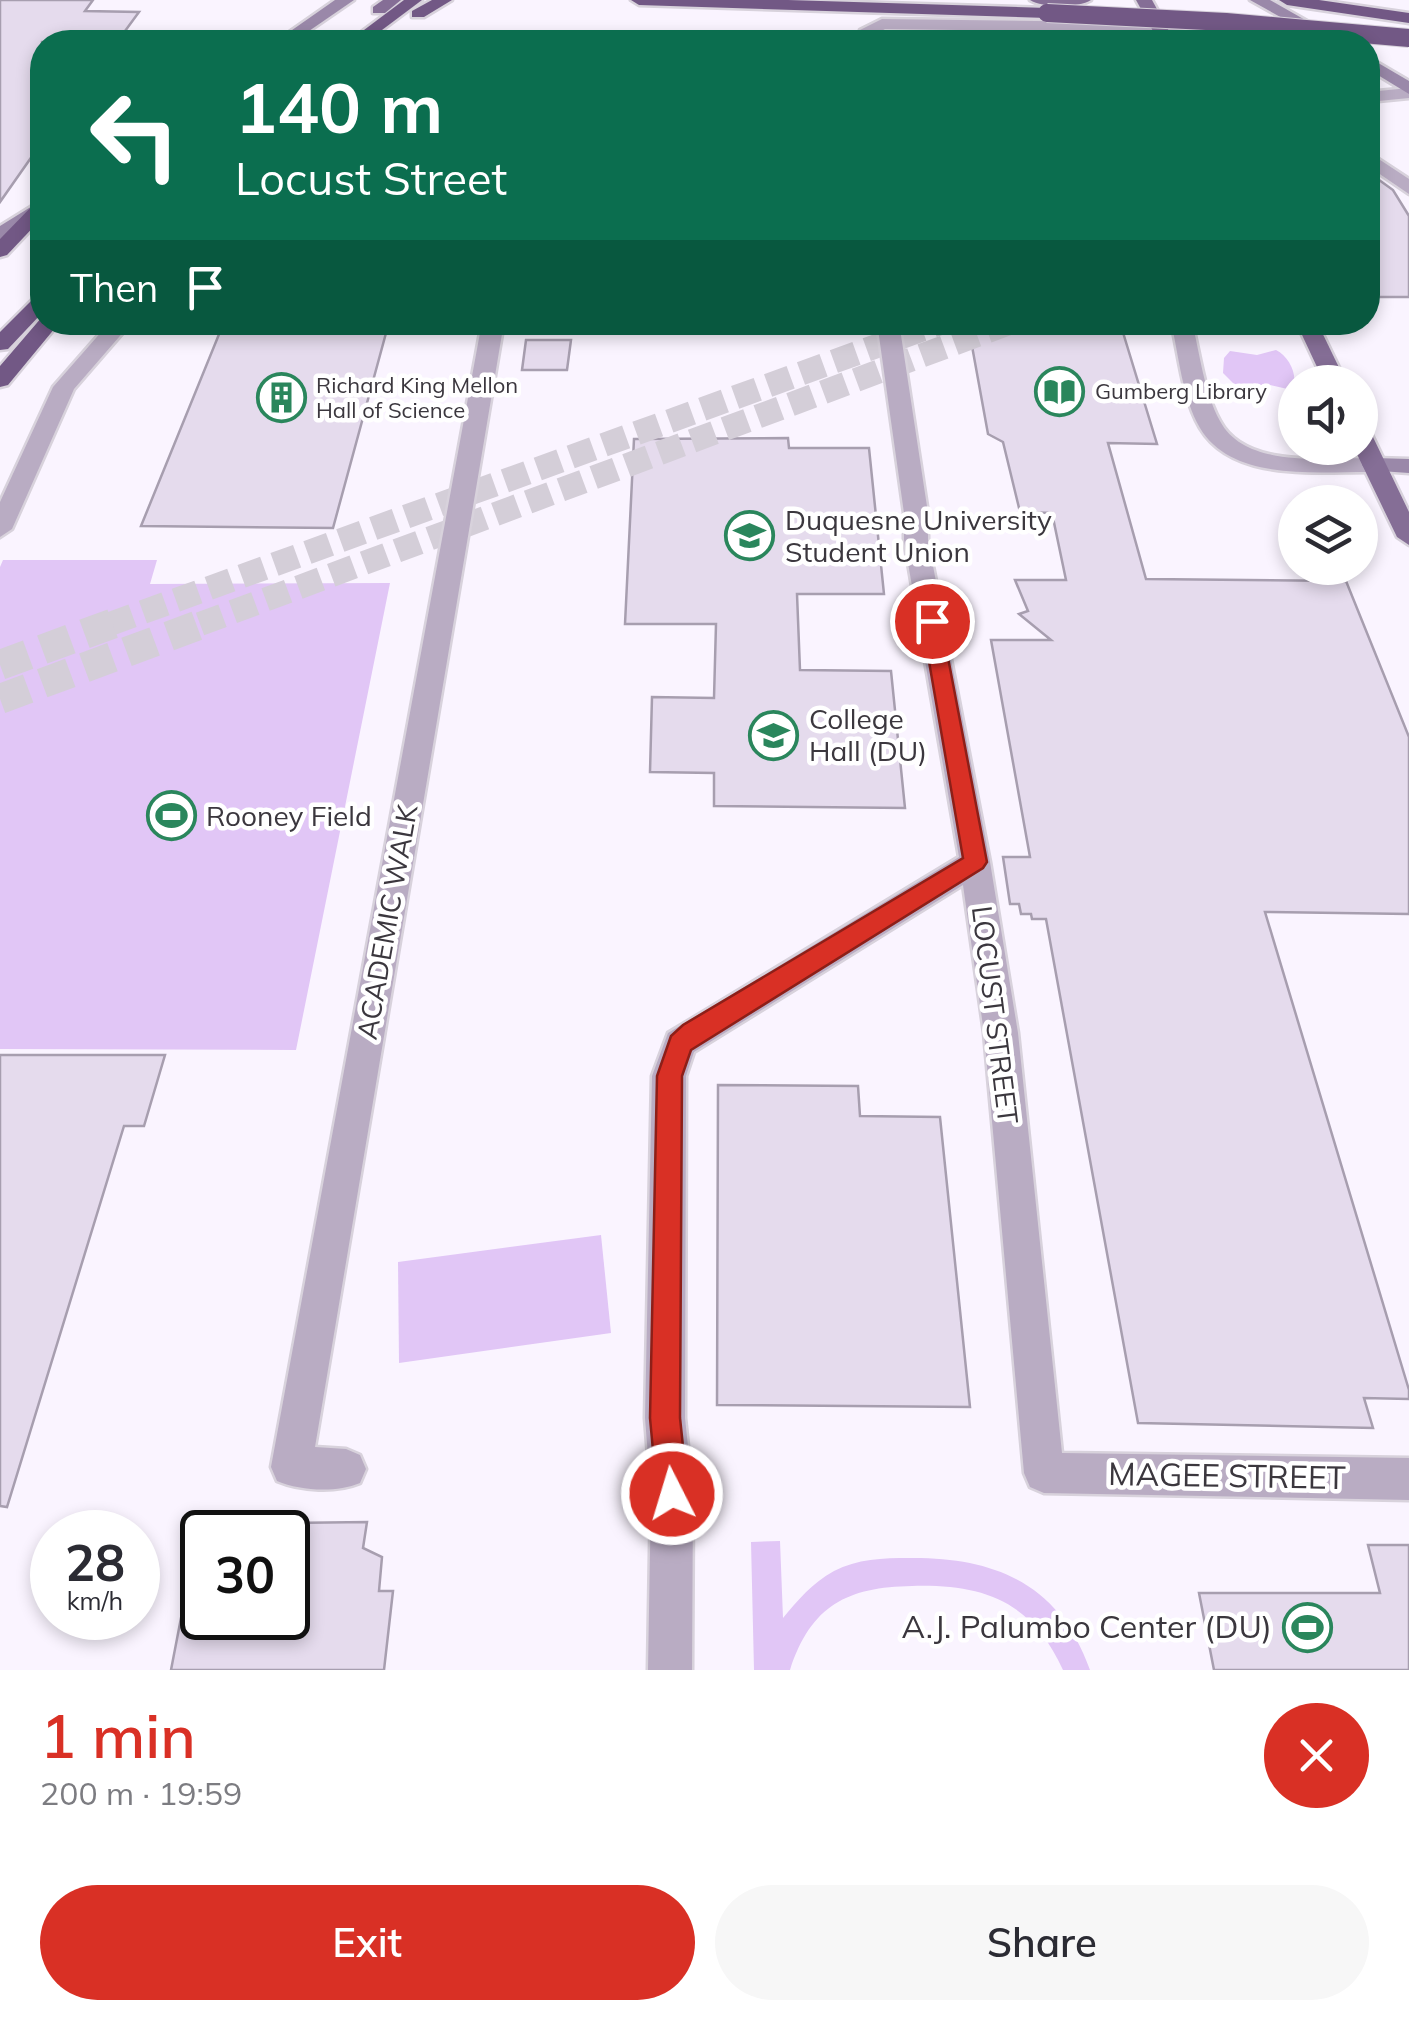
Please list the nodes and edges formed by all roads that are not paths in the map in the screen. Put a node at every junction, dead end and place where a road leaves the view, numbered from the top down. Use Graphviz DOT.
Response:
graph roads {
  1 [pos="346,0"];
  2 [pos="436,0"];
  3 [pos="444,0"];
  4 [pos="639,0"];
  5 [pos="1084,0"];
  6 [pos="1114,0"];
  7 [pos="1144,0"];
  8 [pos="1258,0"];
  9 [pos="1287,0"];
  10 [pos="386,3"];
  11 [pos="1230,4"];
  12 [pos="1043,6"];
  13 [pos="416,7"];
  14 [pos="1409,20"];
  15 [pos="1315,29"];
  16 [pos="301,30"];
  17 [pos="351,30"];
  18 [pos="377,30"];
  19 [pos="392,30"];
  20 [pos="1160,30"];
  21 [pos="1290,30"];
  22 [pos="1329,30"];
  23 [pos="1360,30"];
  24 [pos="1380,32"];
  25 [pos="1380,34"];
  26 [pos="1409,36"];
  27 [pos="1380,70"];
  28 [pos="1409,91"];
  29 [pos="1380,95"];
  30 [pos="1380,167"];
  31 [pos="1409,188"];
  32 [pos="30,215"];
  33 [pos="30,220"];
  34 [pos="0,235"];
  35 [pos="0,251"];
  36 [pos="30,313"];
  37 [pos="39,335"];
  38 [pos="111,335"];
  39 [pos="491,335"];
  40 [pos="890,335"];
  41 [pos="1185,335"];
  42 [pos="1312,335"];
  43 [pos="0,344"];
  44 [pos="1327,365"];
  45 [pos="0,380"];
  46 [pos="1278,460"];
  47 [pos="1374,465"];
  48 [pos="1409,466"];
  49 [pos="0,528"];
  50 [pos="1409,538"];
  51 [pos="975,862"];
  52 [pos="346,1469"];
  53 [pos="1044,1473"];
  54 [pos="1409,1478"];
  55 [pos="670,1670"];
  1 -- 16 [label="main road"];
  2 -- 13 [label="highway"];
  3 -- 13 [label="highway"];
  4 -- 12 [label="highway"];
  5 -- 12 [label="main road"];
  6 -- 23 [label="highway, bridge"];
  7 -- 20 [label="main road"];
  8 -- 15 [label="main road"];
  9 -- 14 [label="highway"];
  10 -- 17 [label="highway"];
  11 -- 14 [label="highway"];
  12 -- 22 [label="highway, bridge"];
  13 -- 18 [label="highway"];
  13 -- 19 [label="highway"];
  15 -- 21 [label="street"];
  24 -- 26 [label="highway, bridge"];
  25 -- 26 [label="highway, bridge"];
  27 -- 28 [label="main road"];
  28 -- 29 [label="street"];
  30 -- 31 [label="street"];
  32 -- 34 [label="main road"];
  33 -- 35 [label="highway"];
  36 -- 43 [label="highway"];
  37 -- 45 [label="highway"];
  38 -- 49 [label="street"];
  39 -- 52 [label="street, ACADEMIC WALK"];
  40 -- 51 [label="street, LOCUST STREET"];
  41 -- 46 [label="street"];
  42 -- 44 [label="main road"];
  47 -- 48 [label="main road"];
  47 -- 50 [label="main road"];
  51 -- 53 [label="street, LOCUST STREET"];
  51 -- 55 [label="street"];
  53 -- 54 [label="street, MAGEE STREET"];
}
